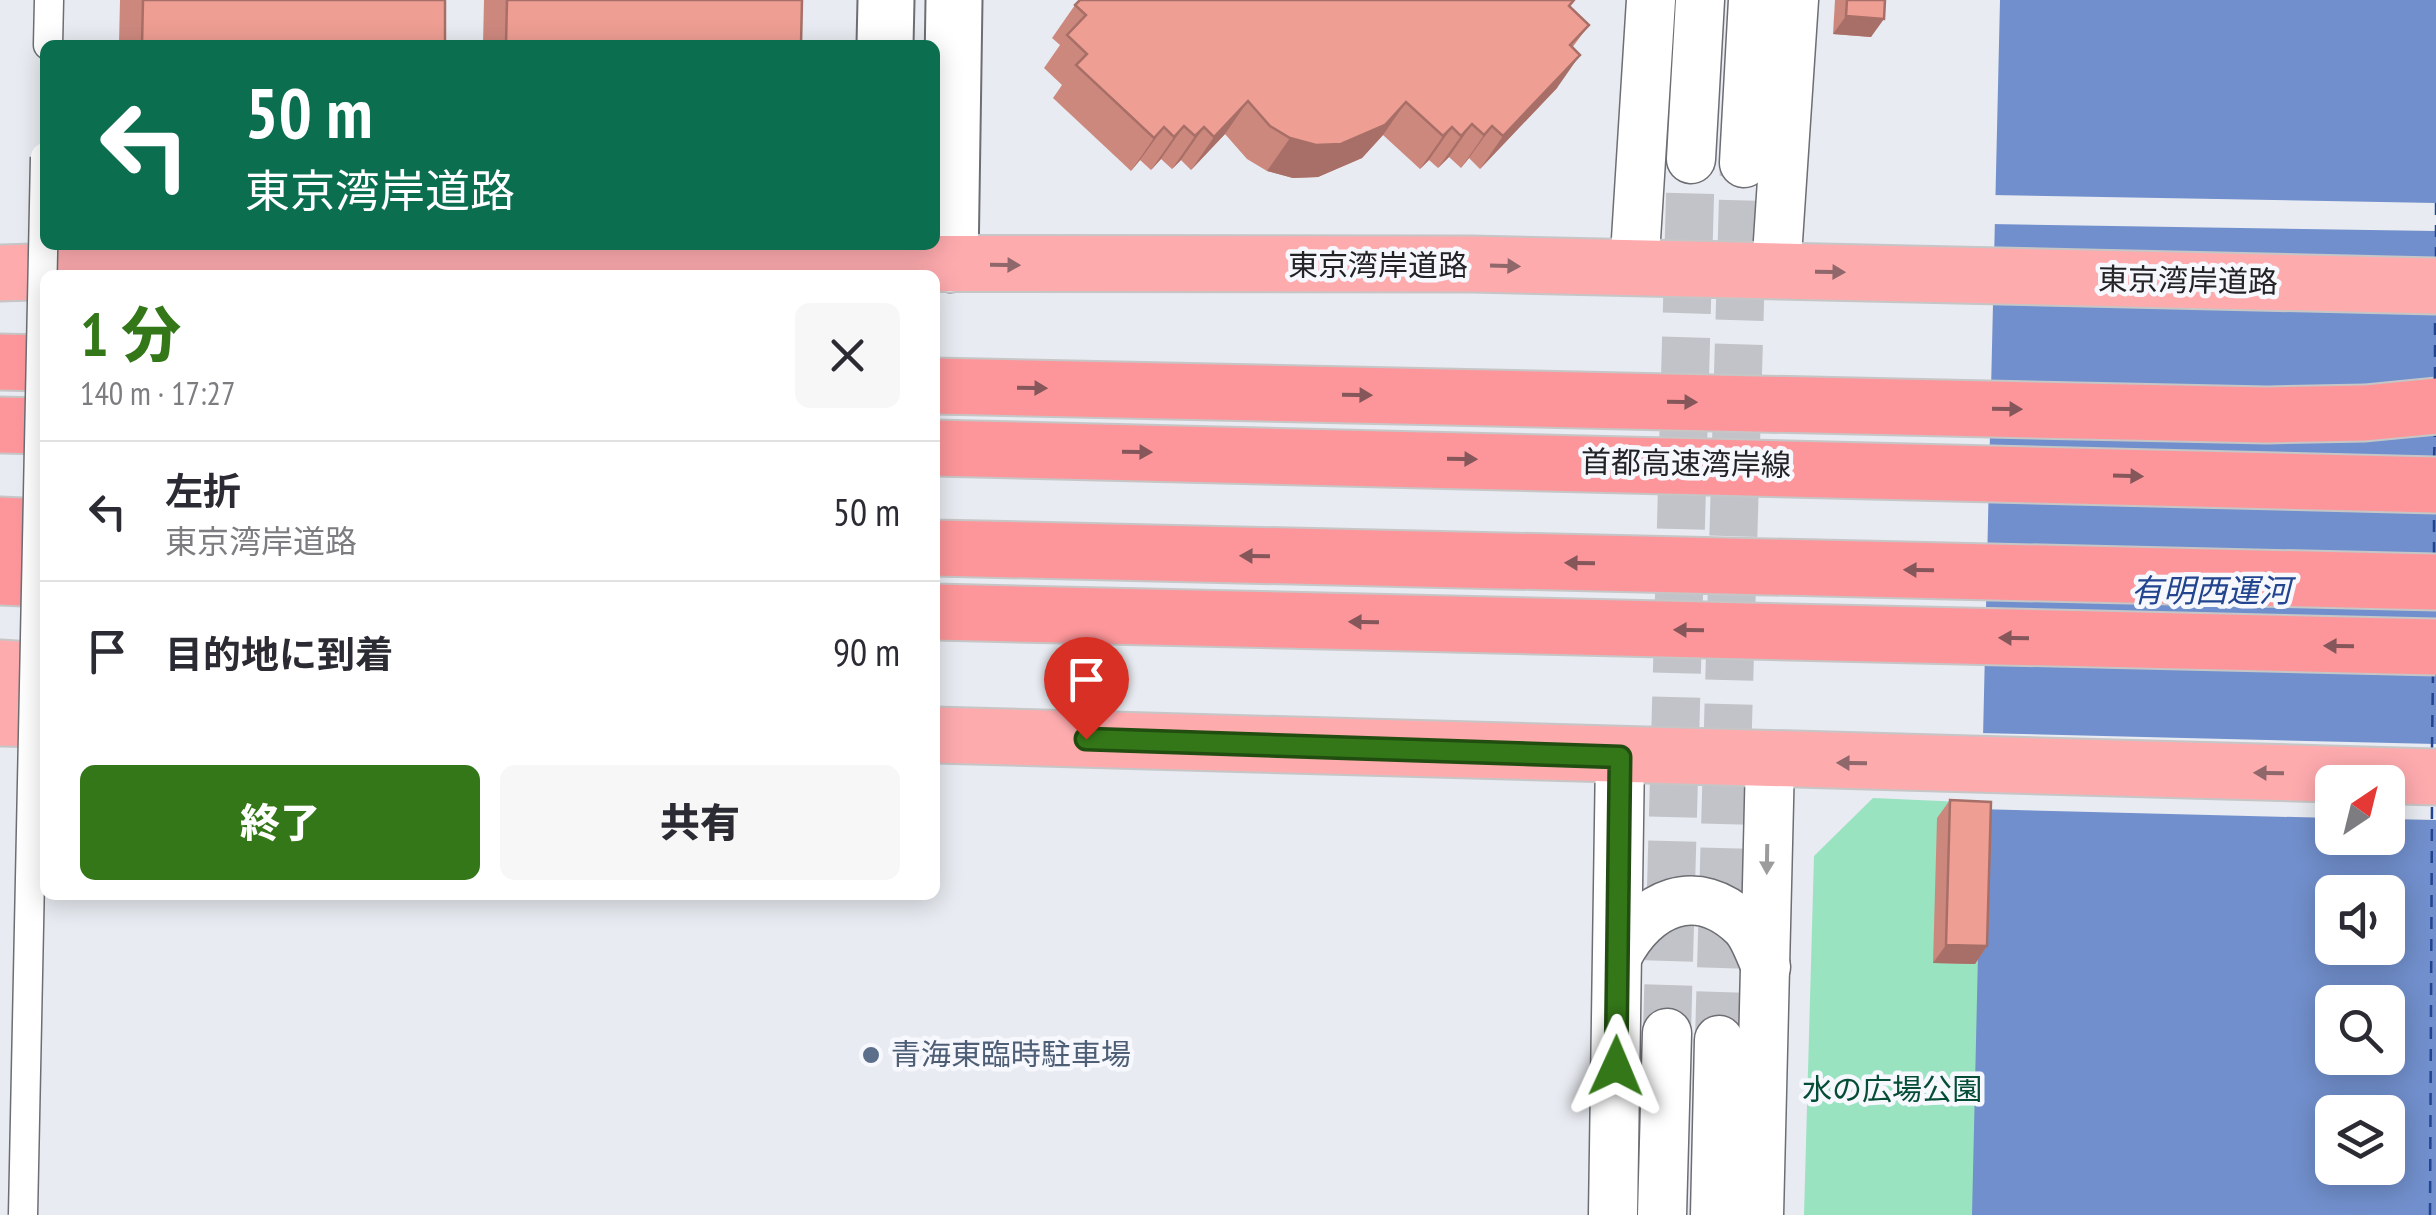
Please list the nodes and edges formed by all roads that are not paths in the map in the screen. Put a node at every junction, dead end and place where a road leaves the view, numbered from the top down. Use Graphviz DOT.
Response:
graph roads {
  1 [pos="49,0"];
  2 [pos="886,0"];
  3 [pos="954,0"];
  4 [pos="1651,0"];
  5 [pos="1700,0"];
  6 [pos="1752,0"];
  7 [pos="1794,0"];
  8 [pos="48,40"];
  9 [pos="884,40"];
  10 [pos="1690,160"];
  11 [pos="1744,164"];
  12 [pos="0,244"];
  13 [pos="40,246"];
  14 [pos="101,250"];
  15 [pos="874,254"];
  16 [pos="319,263"];
  17 [pos="950,264"];
  18 [pos="96,270"];
  19 [pos="1634,271"];
  20 [pos="1776,271"];
  21 [pos="40,272"];
  22 [pos="0,273"];
  23 [pos="2436,286"];
  24 [pos="0,362"];
  25 [pos="40,363"];
  26 [pos="940,386"];
  27 [pos="40,397"];
  28 [pos="2436,406"];
  29 [pos="0,425"];
  30 [pos="40,426"];
  31 [pos="940,448"];
  32 [pos="2436,485"];
  33 [pos="0,526"];
  34 [pos="40,526"];
  35 [pos="940,548"];
  36 [pos="0,577"];
  37 [pos="40,579"];
  38 [pos="2436,582"];
  39 [pos="940,612"];
  40 [pos="2436,647"];
  41 [pos="0,668"];
  42 [pos="40,671"];
  43 [pos="0,718"];
  44 [pos="40,719"];
  45 [pos="947,734"];
  46 [pos="1620,757"];
  47 [pos="1770,761"];
  48 [pos="2436,777"];
  49 [pos="1618,955"];
  50 [pos="1766,967"];
  51 [pos="1667,1033"];
  52 [pos="1719,1040"];
  53 [pos="23,1215"];
  54 [pos="1614,1215"];
  55 [pos="1662,1215"];
  56 [pos="1714,1215"];
  57 [pos="1759,1215"];
  1 -- 8 [label="street"];
  2 -- 9 [label="main road"];
  3 -- 17 [label="main road"];
  4 -- 19 [label="street"];
  5 -- 10 [label="street"];
  6 -- 11 [label="street"];
  7 -- 20 [label="street"];
  12 -- 13 [label="highway, 東京湾岸道路"];
  14 -- 16 [label="highway, 東京湾岸道路"];
  15 -- 16 [label="highway, 東京湾岸道路"];
  15 -- 17 [label="highway, 東京湾岸道路"];
  16 -- 18 [label="highway, 東京湾岸道路"];
  17 -- 19 [label="highway, 東京湾岸道路, one-way"];
  19 -- 20 [label="highway, 東京湾岸道路"];
  20 -- 23 [label="highway, 東京湾岸道路, one-way"];
  21 -- 22 [label="highway, 東京湾岸道路"];
  24 -- 25 [label="highway"];
  26 -- 28 [label="highway, one-way, bridge"];
  27 -- 53 [label="street, bridge"];
  29 -- 30 [label="highway"];
  31 -- 32 [label="highway, 首都高速湾岸線, one-way"];
  33 -- 34 [label="highway"];
  38 -- 35 [label="highway, one-way"];
  36 -- 37 [label="highway"];
  40 -- 39 [label="highway, one-way, bridge"];
  41 -- 42 [label="highway"];
  43 -- 44 [label="highway"];
  45 -- 46 [label="highway"];
  46 -- 47 [label="highway"];
  46 -- 49 [label="street"];
  48 -- 47 [label="highway, one-way"];
  47 -- 50 [label="street, one-way"];
  49 -- 50 [label="street"];
  49 -- 54 [label="street"];
  50 -- 57 [label="street"];
  51 -- 55 [label="street"];
  52 -- 56 [label="street"];
}
